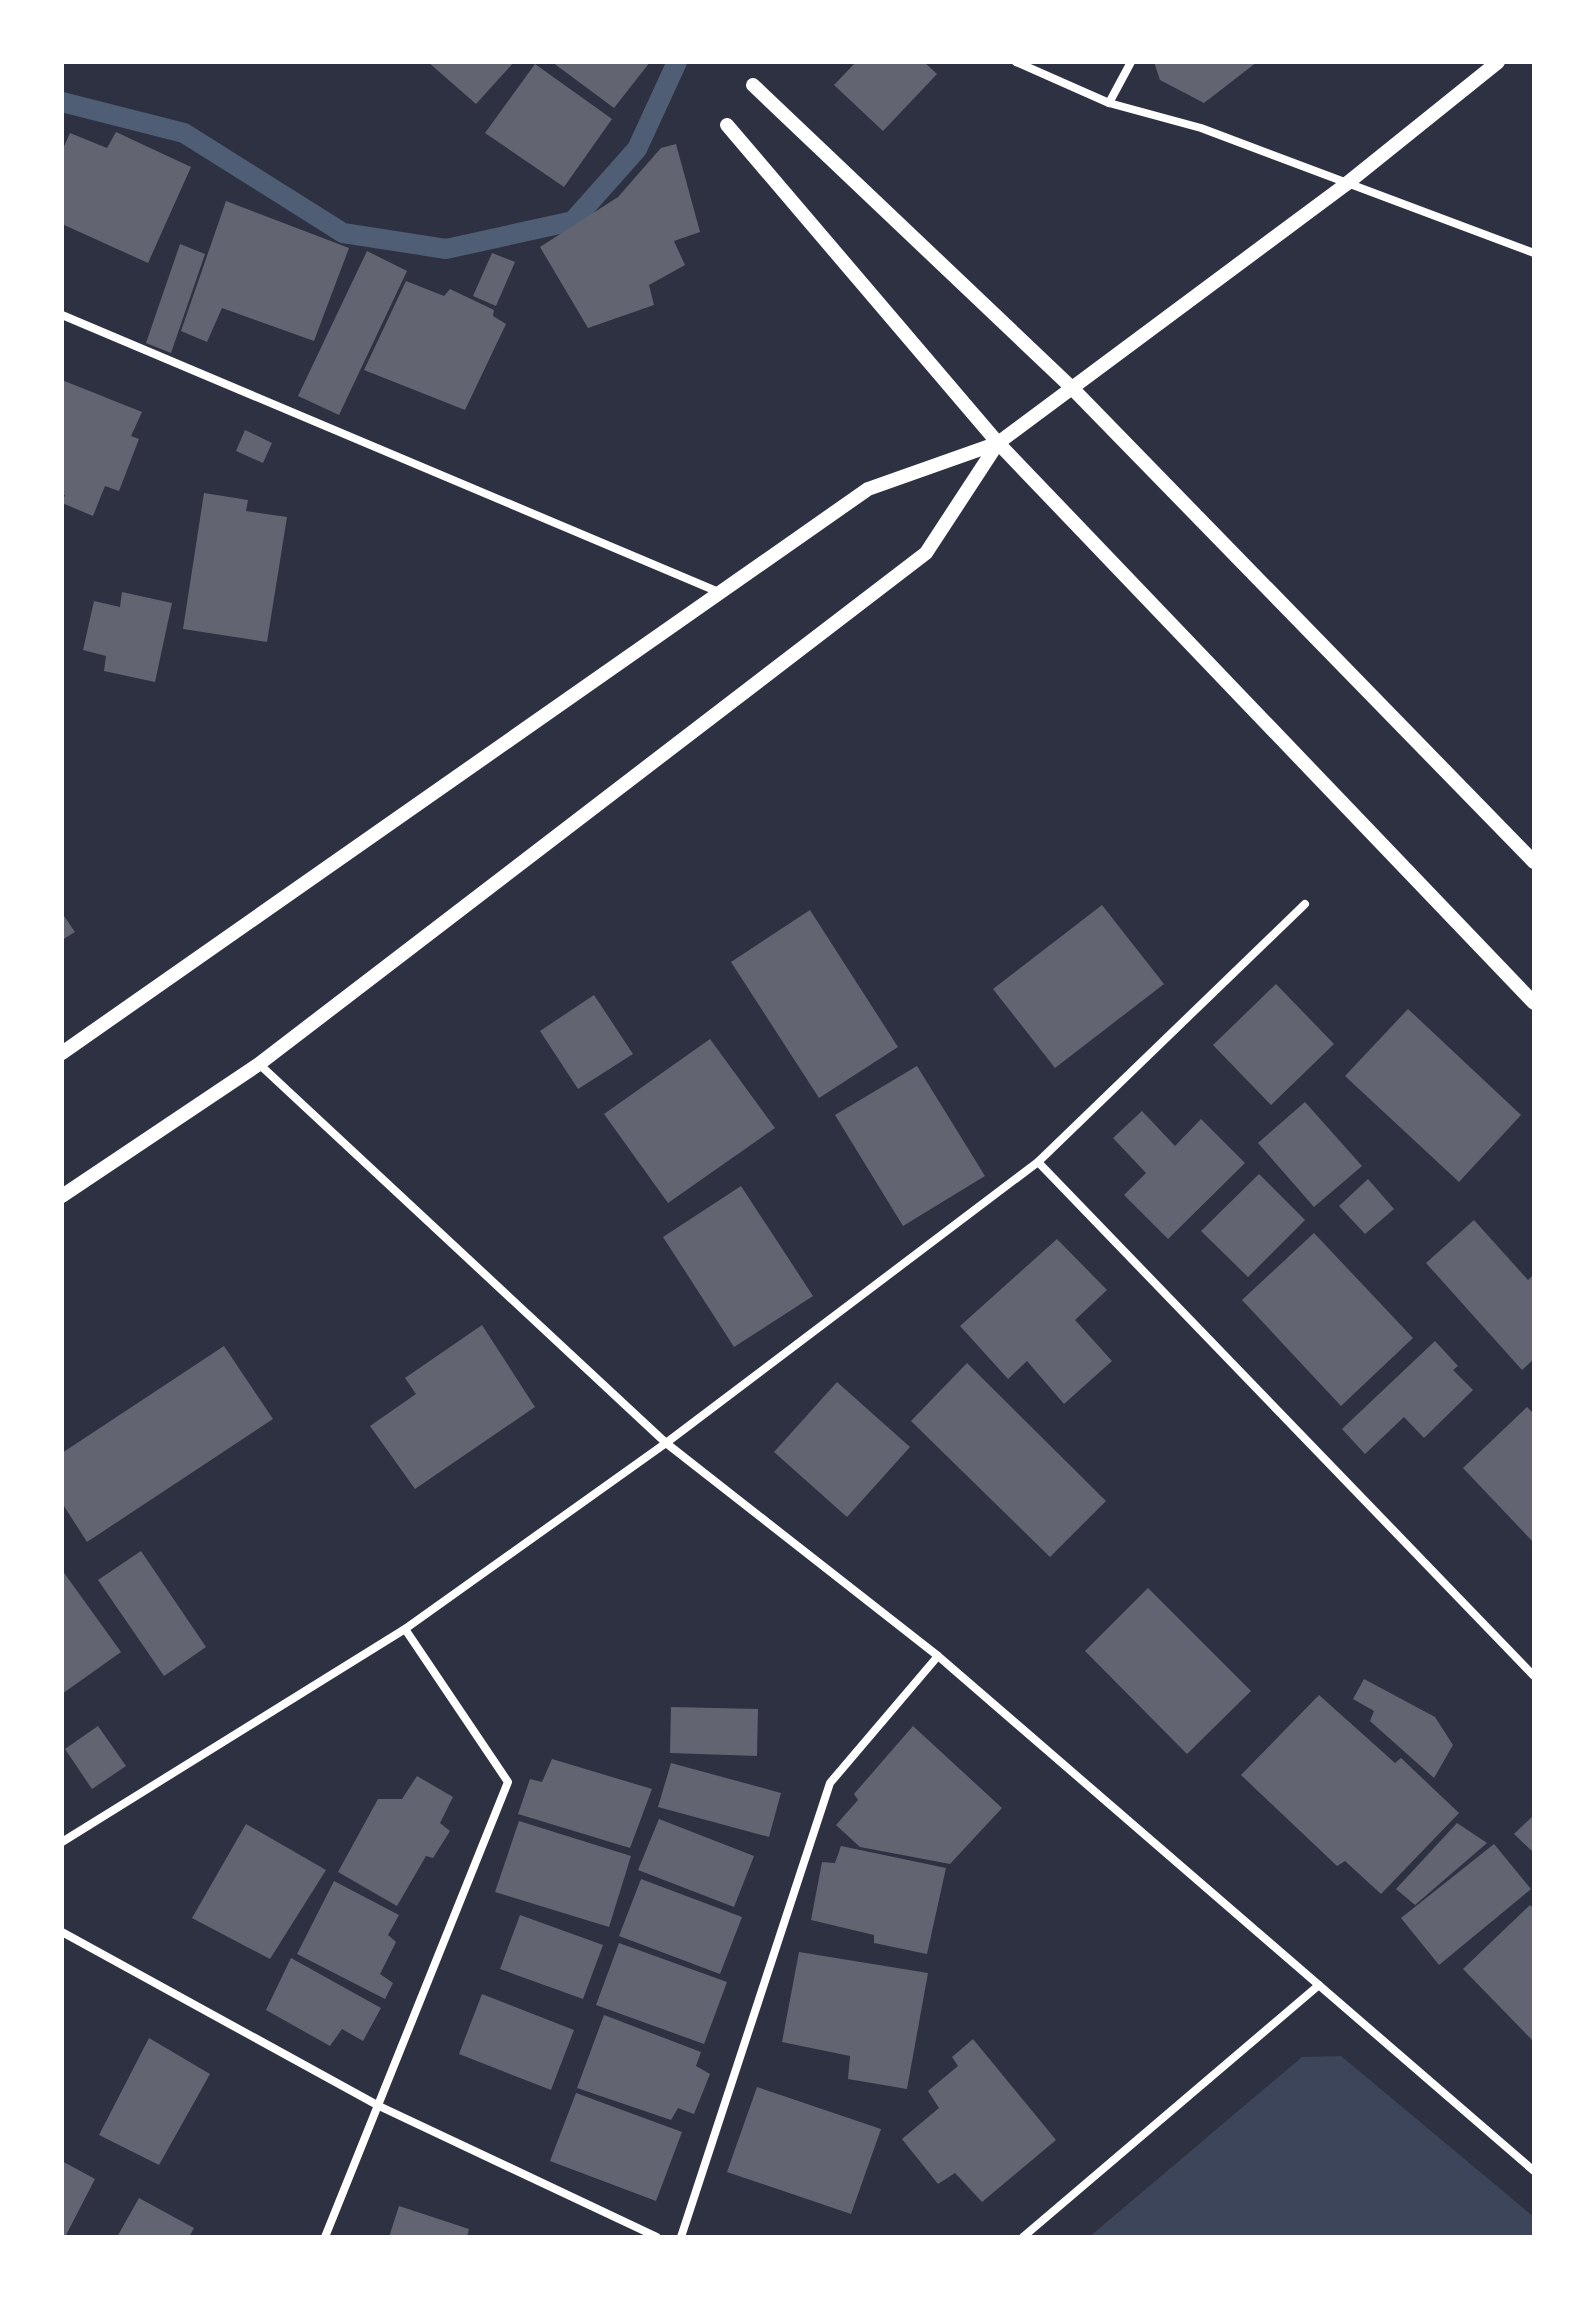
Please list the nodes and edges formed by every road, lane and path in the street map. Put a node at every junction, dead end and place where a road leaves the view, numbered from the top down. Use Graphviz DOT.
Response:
graph roads {
  1 [pos="1016,62"];
  2 [pos="1131,62"];
  3 [pos="1498,62"];
  4 [pos="753,85"];
  5 [pos="1109,103"];
  6 [pos="727,125"];
  7 [pos="1345,185"];
  8 [pos="1534,253"];
  9 [pos="62,315"];
  10 [pos="1072,388"];
  11 [pos="998,443"];
  12 [pos="721,593"];
  13 [pos="1534,862"];
  14 [pos="1305,904"];
  15 [pos="1534,1003"];
  16 [pos="62,1053"];
  17 [pos="259,1064"];
  18 [pos="1038,1162"];
  19 [pos="62,1196"];
  20 [pos="666,1443"];
  21 [pos="405,1629"];
  22 [pos="938,1656"];
  23 [pos="1534,1676"];
  24 [pos="62,1842"];
  25 [pos="62,1932"];
  26 [pos="1319,1985"];
  27 [pos="379,2106"];
  28 [pos="1534,2171"];
  29 [pos="325,2237"];
  30 [pos="657,2237"];
  31 [pos="681,2237"];
  32 [pos="1023,2237"];
  1 -- 5 [label="street"];
  2 -- 5 [label="street"];
  3 -- 7 [label="street"];
  4 -- 10 [label="street"];
  5 -- 7 [label="street"];
  6 -- 11 [label="street"];
  7 -- 8 [label="street"];
  7 -- 10 [label="street"];
  9 -- 12 [label="street"];
  10 -- 11 [label="street"];
  10 -- 13 [label="street"];
  11 -- 12 [label="street"];
  11 -- 15 [label="street"];
  11 -- 17 [label="street"];
  12 -- 16 [label="street"];
  14 -- 18 [label="street"];
  17 -- 19 [label="street"];
  17 -- 20 [label="street"];
  18 -- 20 [label="street"];
  18 -- 23 [label="street"];
  20 -- 21 [label="street"];
  20 -- 22 [label="street"];
  21 -- 24 [label="street"];
  21 -- 27 [label="street"];
  22 -- 26 [label="street"];
  22 -- 31 [label="street"];
  25 -- 27 [label="street"];
  26 -- 28 [label="street"];
  26 -- 32 [label="street"];
  27 -- 29 [label="street"];
  27 -- 30 [label="street"];
}
